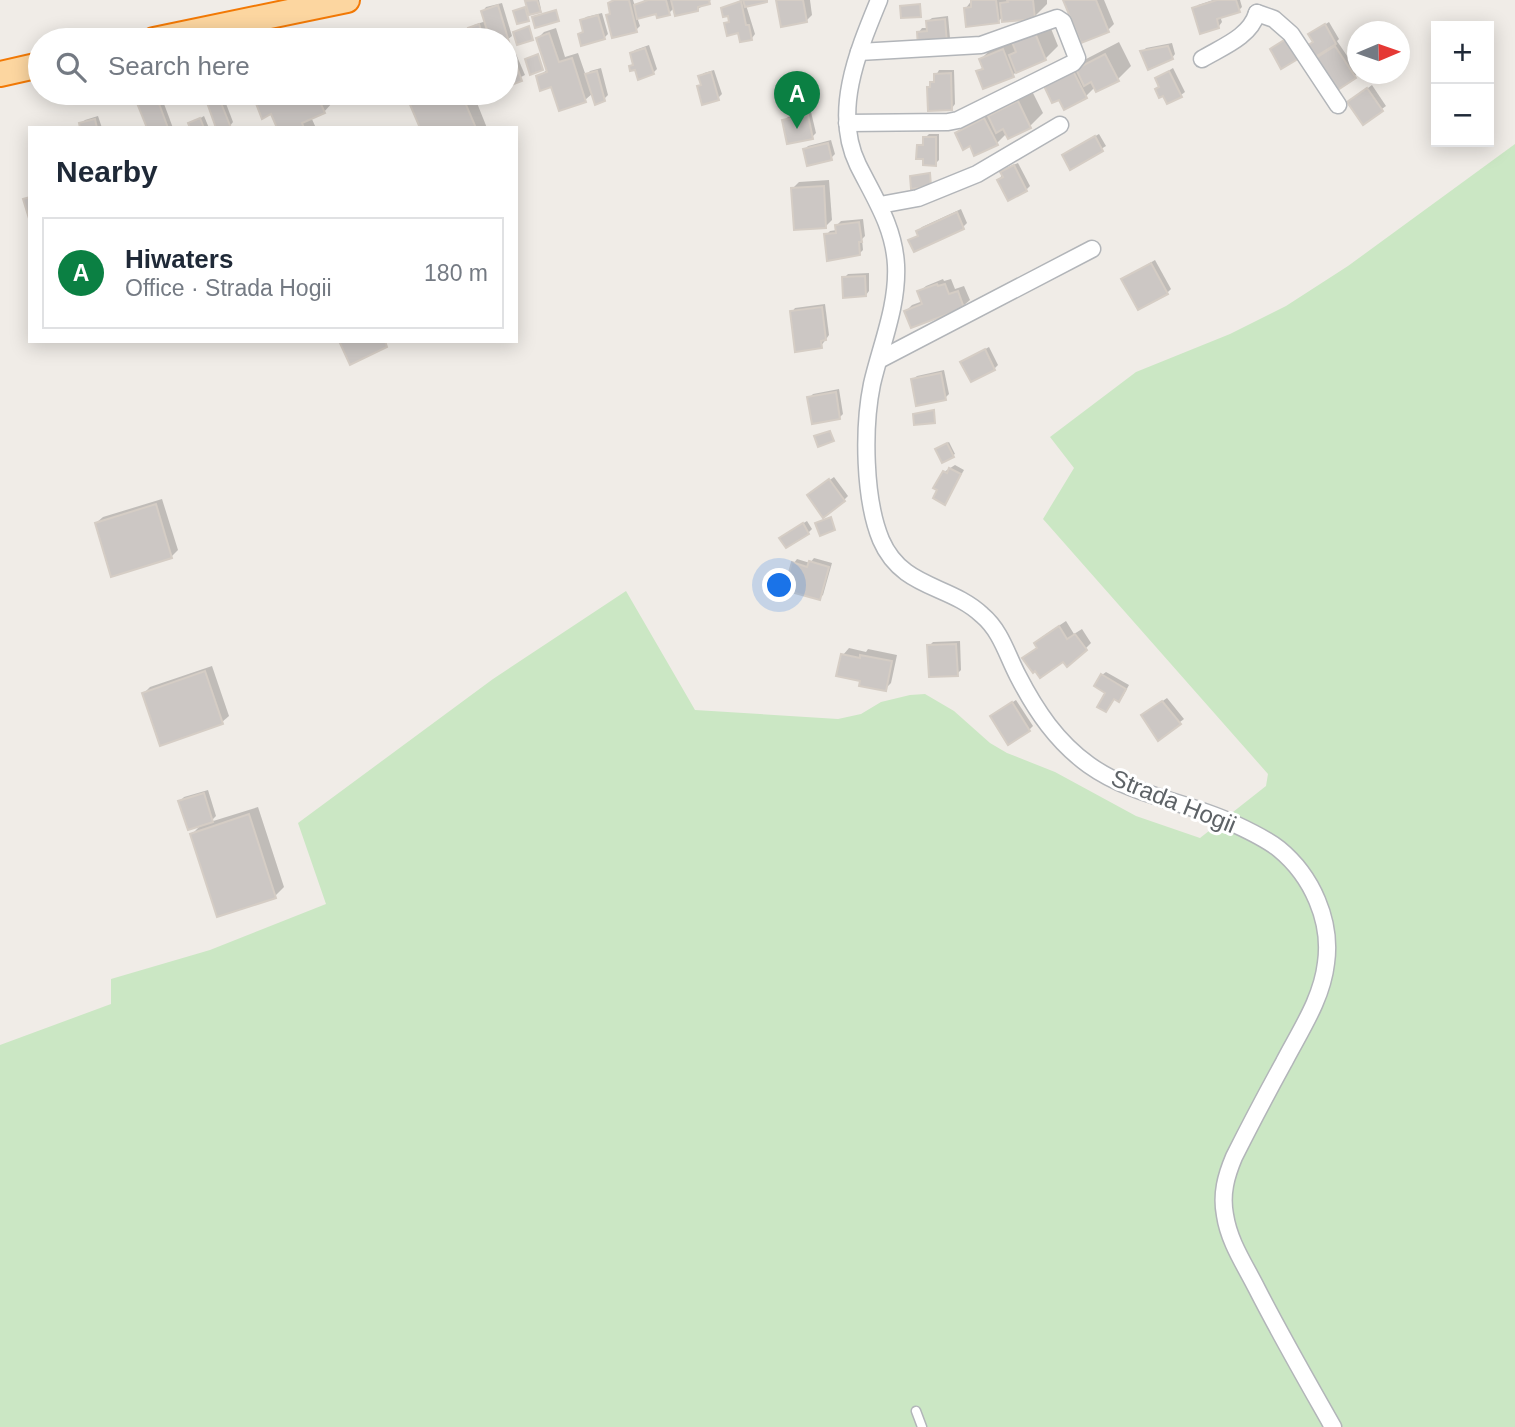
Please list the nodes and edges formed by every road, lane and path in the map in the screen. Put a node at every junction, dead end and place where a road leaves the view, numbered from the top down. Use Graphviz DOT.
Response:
graph roads {
  1 [pos="346,0"];
  2 [pos="879,0"];
  3 [pos="1254,7"];
  4 [pos="212,28"];
  5 [pos="859,52"];
  6 [pos="1202,59"];
  7 [pos="28,68"];
  8 [pos="0,74"];
  9 [pos="1338,106"];
  10 [pos="847,123"];
  11 [pos="1060,125"];
  12 [pos="880,205"];
  13 [pos="1092,249"];
  14 [pos="879,360"];
  15 [pos="916,1411"];
  16 [pos="922,1427"];
  17 [pos="1333,1427"];
  1 -- 4 [label="highway"];
  2 -- 5 [label="street, Strada Hogii"];
  3 -- 6 [label="street"];
  3 -- 9 [label="street"];
  5 -- 10 [label="street, Strada Hogii"];
  5 -- 10 [label="street"];
  7 -- 8 [label="highway"];
  10 -- 12 [label="street, Strada Hogii"];
  11 -- 12 [label="street"];
  12 -- 14 [label="street, Strada Hogii"];
  13 -- 14 [label="street"];
  14 -- 17 [label="street, Strada Hogii"];
  15 -- 16 [label="lane"];
}
